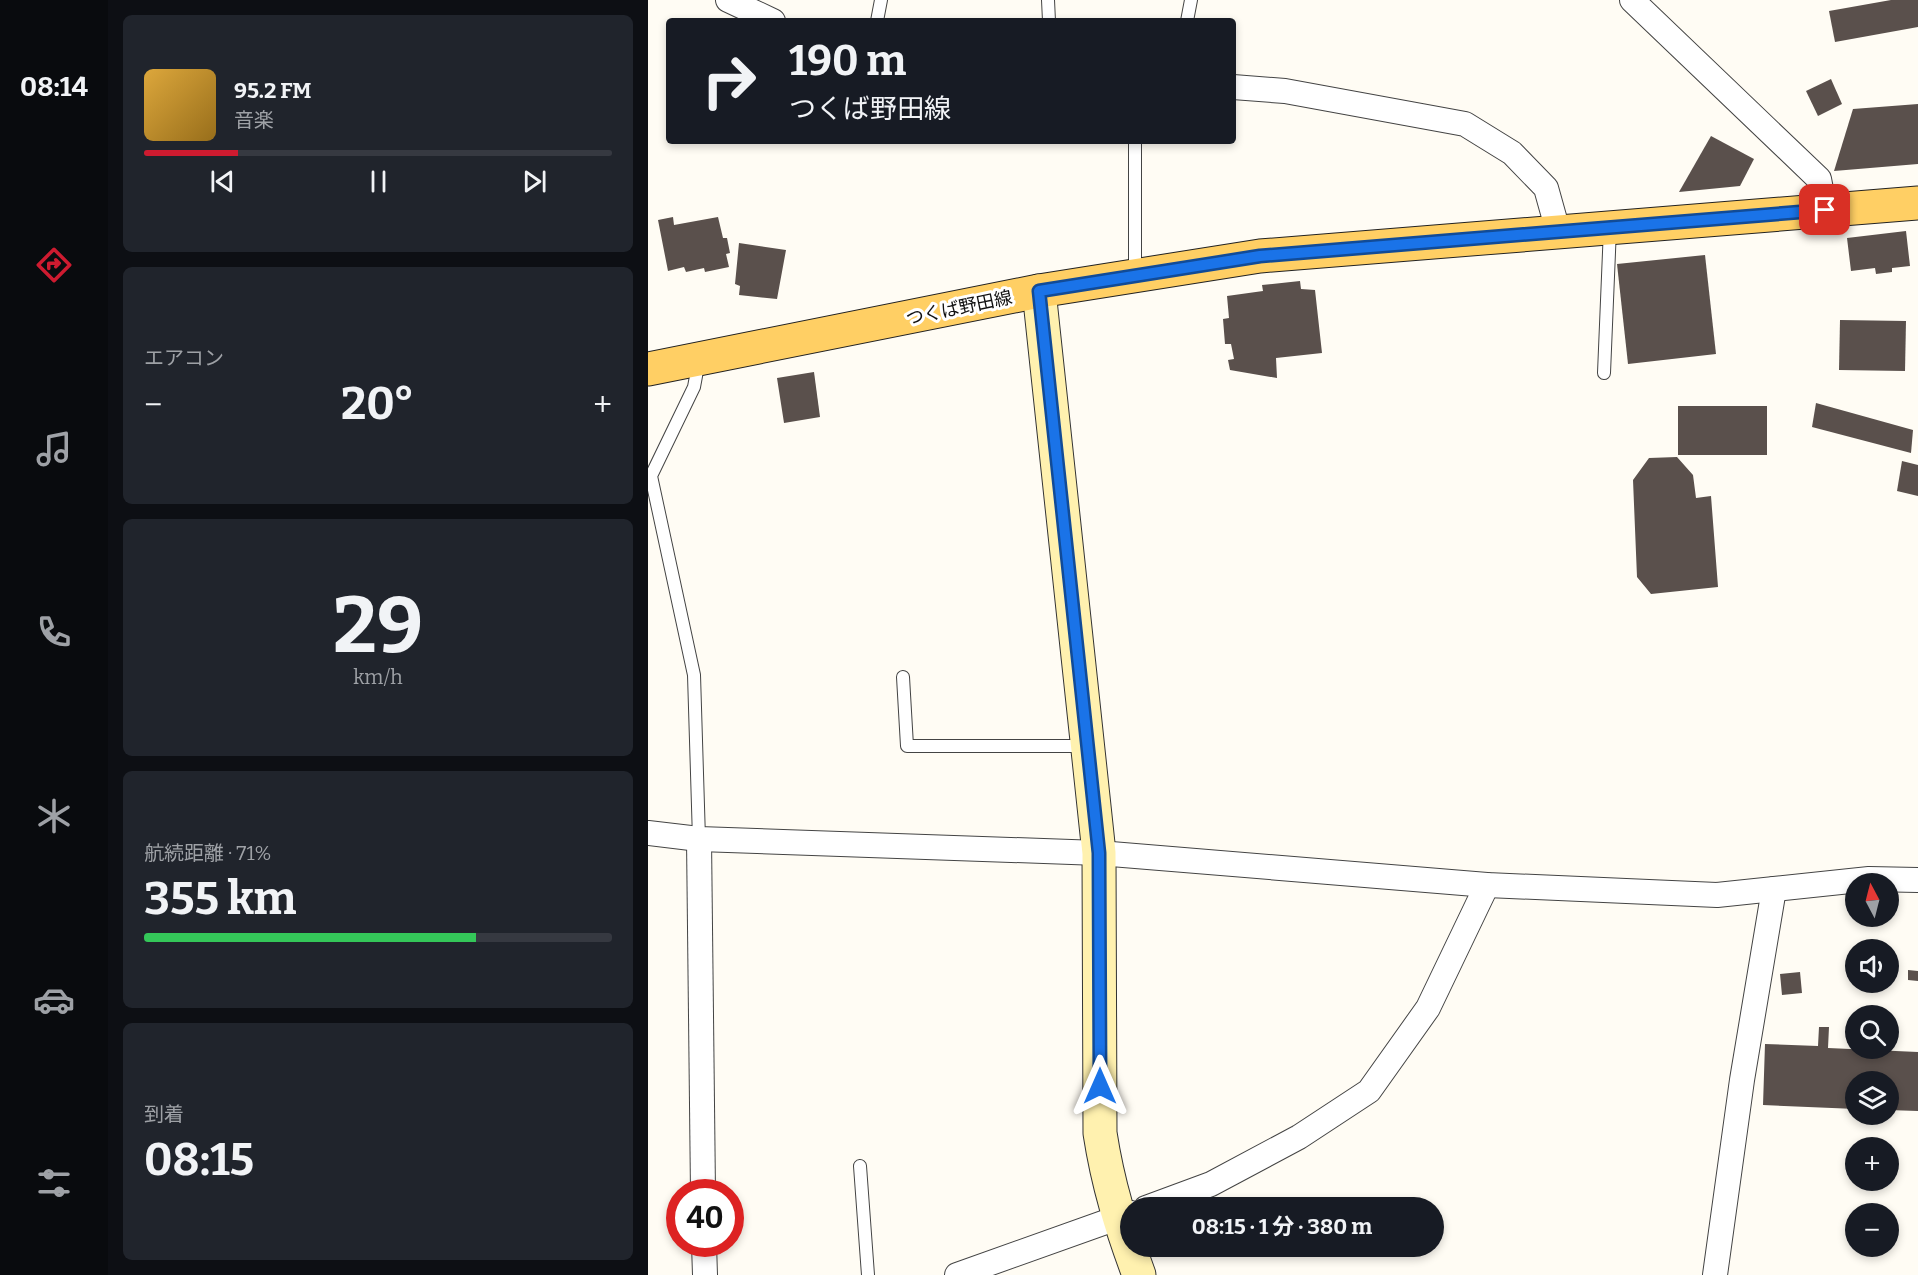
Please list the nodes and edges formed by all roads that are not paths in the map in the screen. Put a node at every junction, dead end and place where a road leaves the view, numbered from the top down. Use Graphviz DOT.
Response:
graph roads {
  1 [pos="728,0"];
  2 [pos="881,0"];
  3 [pos="1048,0"];
  4 [pos="1191,0"];
  5 [pos="1632,0"];
  6 [pos="767,18"];
  7 [pos="878,18"];
  8 [pos="1049,18"];
  9 [pos="1188,18"];
  10 [pos="1236,87"];
  11 [pos="1135,144"];
  12 [pos="1918,203"];
  13 [pos="1825,210"];
  14 [pos="1610,227"];
  15 [pos="1558,231"];
  16 [pos="1135,276"];
  17 [pos="1039,291"];
  18 [pos="699,360"];
  19 [pos="648,369"];
  20 [pos="1604,373"];
  21 [pos="903,677"];
  22 [pos="1087,746"];
  23 [pos="648,833"];
  24 [pos="699,839"];
  25 [pos="1099,853"];
  26 [pos="1918,880"];
  27 [pos="1487,885"];
  28 [pos="1774,889"];
  29 [pos="860,1166"];
  30 [pos="703,1179"];
  31 [pos="1122,1197"];
  32 [pos="1174,1197"];
  33 [pos="1120,1216"];
  34 [pos="704,1257"];
  35 [pos="1137,1257"];
  36 [pos="705,1275"];
  37 [pos="868,1275"];
  38 [pos="957,1275"];
  39 [pos="1139,1275"];
  40 [pos="1715,1275"];
  1 -- 6 [label="street"];
  2 -- 7 [label="lane"];
  3 -- 8 [label="lane"];
  4 -- 9 [label="lane"];
  5 -- 13 [label="street"];
  10 -- 15 [label="street"];
  11 -- 16 [label="lane"];
  12 -- 13 [label="main road, つくば野田線"];
  13 -- 14 [label="main road, つくば野田線"];
  14 -- 15 [label="main road, つくば野田線"];
  14 -- 20 [label="lane"];
  15 -- 16 [label="main road, つくば野田線"];
  16 -- 17 [label="main road, つくば野田線"];
  17 -- 18 [label="main road, つくば野田線"];
  17 -- 22 [label="street"];
  18 -- 19 [label="main road, つくば野田線"];
  18 -- 24 [label="lane"];
  21 -- 22 [label="lane"];
  22 -- 25 [label="street"];
  23 -- 24 [label="street"];
  24 -- 25 [label="street"];
  24 -- 30 [label="street"];
  25 -- 27 [label="street"];
  25 -- 31 [label="street"];
  26 -- 28 [label="street"];
  27 -- 28 [label="street"];
  27 -- 32 [label="street"];
  28 -- 40 [label="street"];
  29 -- 37 [label="lane"];
  33 -- 38 [label="street"];
  34 -- 36 [label="street"];
  35 -- 39 [label="street"];
}
